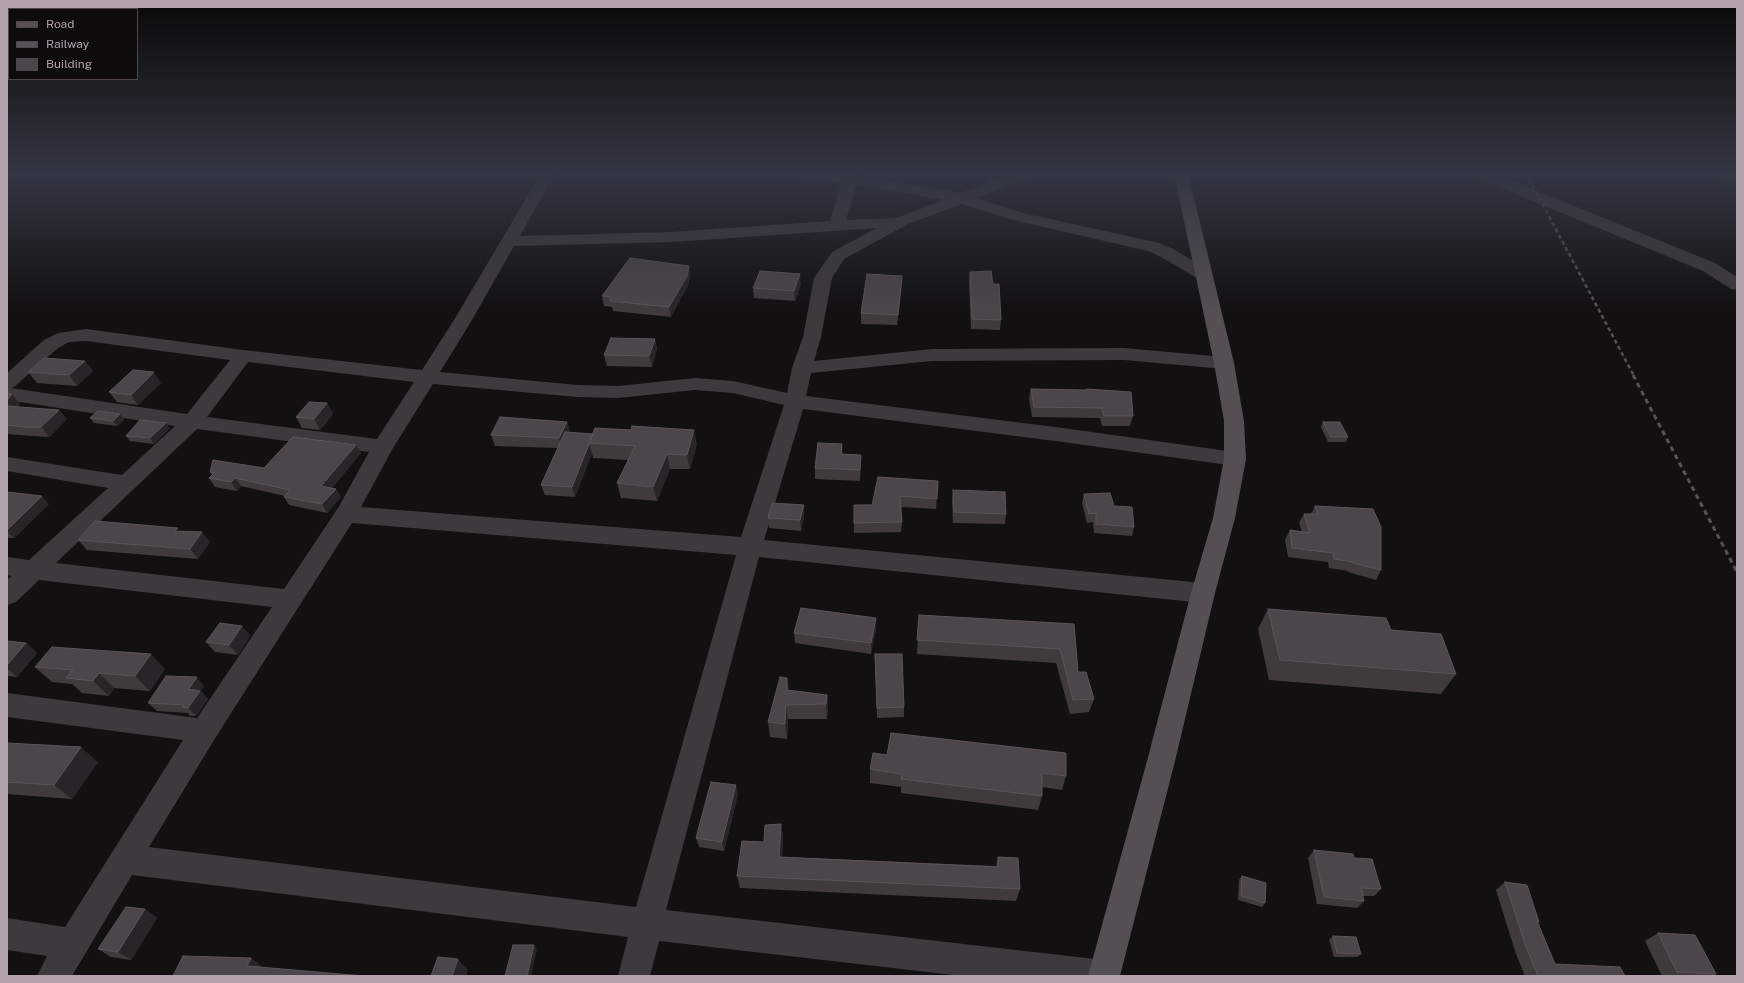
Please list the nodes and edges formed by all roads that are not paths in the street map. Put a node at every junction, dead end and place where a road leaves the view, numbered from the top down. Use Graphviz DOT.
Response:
graph roads {
  1 [pos="521,219"];
  2 [pos="839,219"];
  3 [pos="907,219"];
  4 [pos="1028,219"];
  5 [pos="1191,219"];
  6 [pos="1590,219"];
  7 [pos="902,221"];
  8 [pos="837,226"];
  9 [pos="508,241"];
  10 [pos="1203,274"];
  11 [pos="1737,285"];
  12 [pos="243,356"];
  13 [pos="1224,363"];
  14 [pos="802,368"];
  15 [pos="427,377"];
  16 [pos="7,383"];
  17 [pos="7,394"];
  18 [pos="795,401"];
  19 [pos="192,422"];
  20 [pos="383,447"];
  21 [pos="1235,459"];
  22 [pos="7,464"];
  23 [pos="126,483"];
  24 [pos="346,514"];
  25 [pos="750,547"];
  26 [pos="7,566"];
  27 [pos="34,570"];
  28 [pos="1202,593"];
  29 [pos="7,595"];
  30 [pos="291,599"];
  31 [pos="7,705"];
  32 [pos="204,731"];
  33 [pos="124,859"];
  34 [pos="647,924"];
  35 [pos="7,934"];
  36 [pos="72,944"];
  37 [pos="53,976"];
  38 [pos="634,976"];
  39 [pos="1104,976"];
  1 -- 9 [label="street"];
  2 -- 8 [label="street"];
  3 -- 7 [label="street"];
  4 -- 10 [label="street"];
  5 -- 10 [label="main road"];
  6 -- 11 [label="street"];
  7 -- 8 [label="street"];
  7 -- 14 [label="street"];
  8 -- 9 [label="street"];
  9 -- 15 [label="street"];
  10 -- 13 [label="main road"];
  12 -- 15 [label="street"];
  12 -- 16 [label="street"];
  12 -- 19 [label="street"];
  13 -- 14 [label="street"];
  13 -- 21 [label="main road"];
  14 -- 18 [label="street"];
  15 -- 18 [label="street"];
  15 -- 20 [label="street"];
  17 -- 19 [label="street"];
  18 -- 21 [label="street"];
  18 -- 25 [label="street"];
  19 -- 20 [label="street"];
  19 -- 23 [label="street"];
  20 -- 24 [label="street"];
  21 -- 28 [label="main road"];
  22 -- 23 [label="street"];
  23 -- 27 [label="street"];
  24 -- 25 [label="street"];
  24 -- 30 [label="street"];
  25 -- 28 [label="street"];
  25 -- 34 [label="street"];
  26 -- 27 [label="street"];
  27 -- 29 [label="street"];
  27 -- 30 [label="street"];
  28 -- 39 [label="main road"];
  30 -- 32 [label="street"];
  31 -- 32 [label="street"];
  32 -- 33 [label="street"];
  33 -- 34 [label="street"];
  33 -- 36 [label="street"];
  34 -- 38 [label="street"];
  34 -- 39 [label="street"];
  35 -- 36 [label="street"];
  36 -- 37 [label="street"];
}
